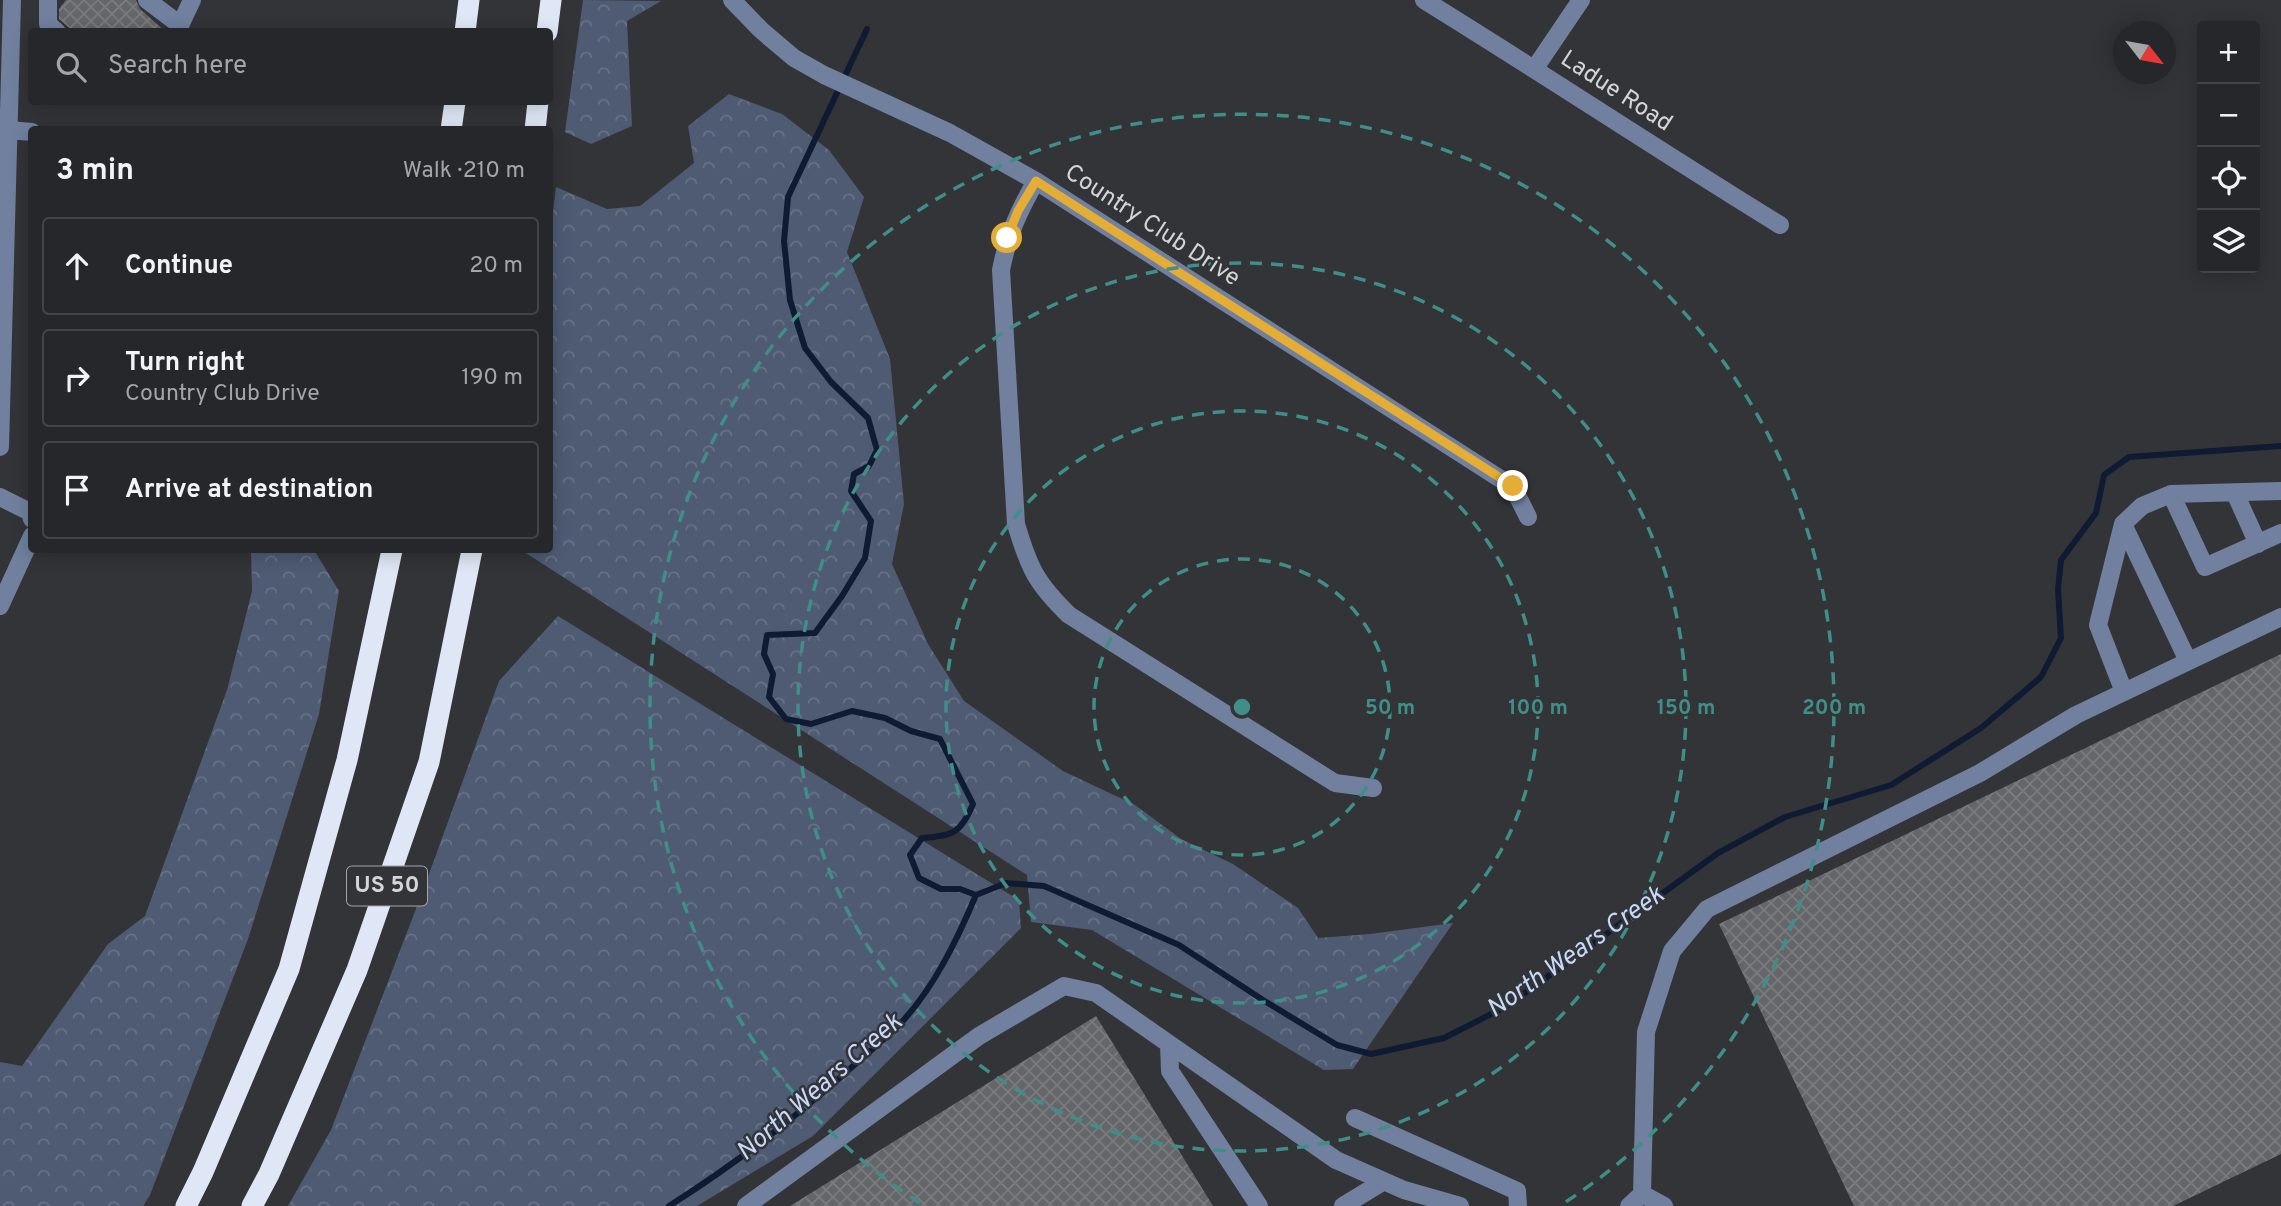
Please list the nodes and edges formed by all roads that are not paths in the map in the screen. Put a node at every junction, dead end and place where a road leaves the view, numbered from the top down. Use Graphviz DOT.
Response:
graph roads {
  1 [pos="12,0"];
  2 [pos="48,0"];
  3 [pos="147,0"];
  4 [pos="192,0"];
  5 [pos="469,0"];
  6 [pos="551,0"];
  7 [pos="732,0"];
  8 [pos="1424,0"];
  9 [pos="1581,0"];
  10 [pos="52,28"];
  11 [pos="179,28"];
  12 [pos="466,28"];
  13 [pos="548,28"];
  14 [pos="1535,68"];
  15 [pos="455,105"];
  16 [pos="538,105"];
  17 [pos="452,126"];
  18 [pos="535,126"];
  19 [pos="8,130"];
  20 [pos="28,132"];
  21 [pos="1036,181"];
  22 [pos="1780,225"];
  23 [pos="0,447"];
  24 [pos="2281,491"];
  25 [pos="2235,493"];
  26 [pos="2171,494"];
  27 [pos="0,497"];
  28 [pos="28,511"];
  29 [pos="1528,517"];
  30 [pos="2123,524"];
  31 [pos="2281,533"];
  32 [pos="2258,544"];
  33 [pos="28,545"];
  34 [pos="391,553"];
  35 [pos="471,553"];
  36 [pos="0,606"];
  37 [pos="2281,617"];
  38 [pos="2188,662"];
  39 [pos="2124,692"];
  40 [pos="1373,788"];
  41 [pos="1169,1044"];
  42 [pos="1355,1118"];
  43 [pos="1384,1181"];
  44 [pos="1419,1199"];
  45 [pos="1636,1200"];
  46 [pos="186,1206"];
  47 [pos="252,1206"];
  48 [pos="746,1206"];
  49 [pos="1259,1206"];
  50 [pos="1343,1206"];
  51 [pos="1460,1206"];
  52 [pos="1518,1206"];
  53 [pos="1664,1206"];
  1 -- 19 [label="street"];
  2 -- 10 [label="street"];
  3 -- 11 [label="street"];
  4 -- 11 [label="street"];
  5 -- 12 [label="highway"];
  6 -- 13 [label="highway"];
  7 -- 21 [label="street, Country Club Drive"];
  8 -- 14 [label="street, Ladue Road"];
  9 -- 14 [label="street"];
  14 -- 22 [label="street, Ladue Road"];
  15 -- 17 [label="highway"];
  16 -- 18 [label="highway"];
  19 -- 20 [label="street"];
  19 -- 23 [label="street"];
  21 -- 29 [label="street, Country Club Drive"];
  21 -- 40 [label="street"];
  24 -- 25 [label="street"];
  25 -- 26 [label="street"];
  25 -- 32 [label="street"];
  26 -- 30 [label="street"];
  26 -- 32 [label="street"];
  27 -- 28 [label="street"];
  30 -- 38 [label="street"];
  30 -- 39 [label="street"];
  31 -- 32 [label="street"];
  33 -- 36 [label="street"];
  34 -- 46 [label="highway, US 50"];
  35 -- 47 [label="highway, US 50"];
  37 -- 38 [label="street"];
  38 -- 39 [label="street"];
  39 -- 45 [label="street"];
  41 -- 43 [label="street"];
  41 -- 48 [label="street"];
  41 -- 49 [label="street"];
  42 -- 52 [label="street"];
  43 -- 44 [label="street"];
  43 -- 50 [label="street"];
  44 -- 51 [label="street"];
  45 -- 53 [label="street"];
}
